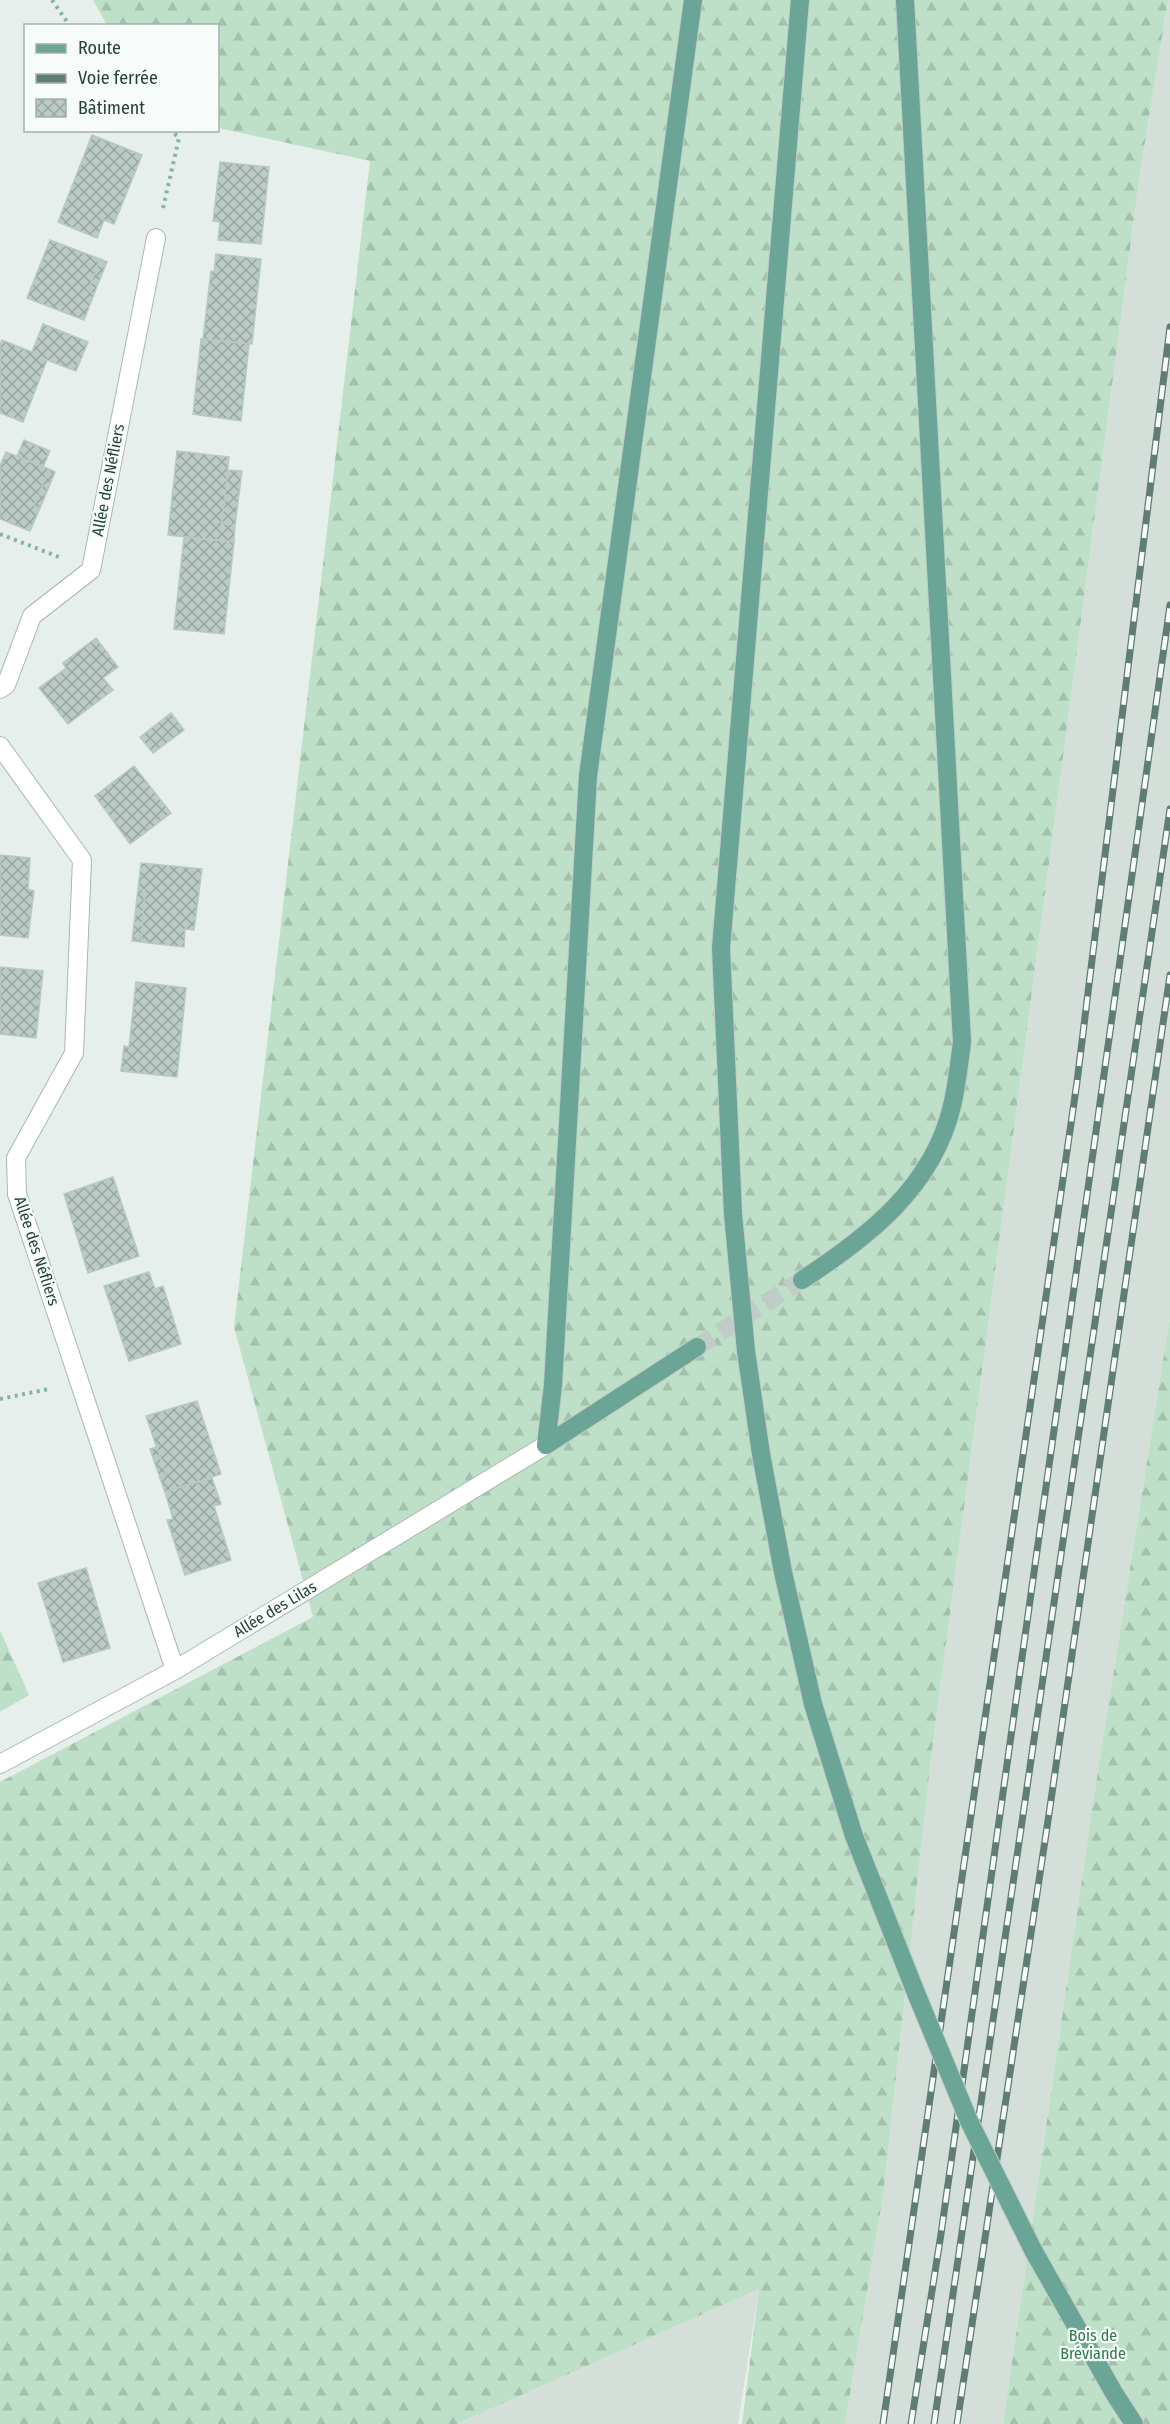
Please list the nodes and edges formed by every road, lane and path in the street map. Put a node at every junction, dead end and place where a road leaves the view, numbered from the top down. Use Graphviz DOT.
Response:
graph roads {
  1 [pos="52,0"];
  2 [pos="693,0"];
  3 [pos="800,0"];
  4 [pos="905,0"];
  5 [pos="69,24"];
  6 [pos="173,132"];
  7 [pos="156,238"];
  8 [pos="0,534"];
  9 [pos="91,570"];
  10 [pos="0,689"];
  11 [pos="0,746"];
  12 [pos="802,1280"];
  13 [pos="697,1347"];
  14 [pos="80,1380"];
  15 [pos="0,1399"];
  16 [pos="546,1445"];
  17 [pos="175,1670"];
  18 [pos="0,1764"];
  19 [pos="1134,2424"];
  1 -- 5 [label="path"];
  2 -- 16 [label="main road"];
  3 -- 19 [label="main road, bridge"];
  4 -- 12 [label="main road"];
  6 -- 7 [label="path"];
  7 -- 9 [label="street, Allée des Néfliers"];
  8 -- 9 [label="path"];
  9 -- 10 [label="street"];
  11 -- 14 [label="street, Allée des Néfliers"];
  13 -- 16 [label="main road"];
  14 -- 15 [label="path"];
  14 -- 17 [label="street, Allée des Néfliers"];
  16 -- 17 [label="street, Allée des Lilas"];
  17 -- 18 [label="street, Allée des Lilas"];
}
